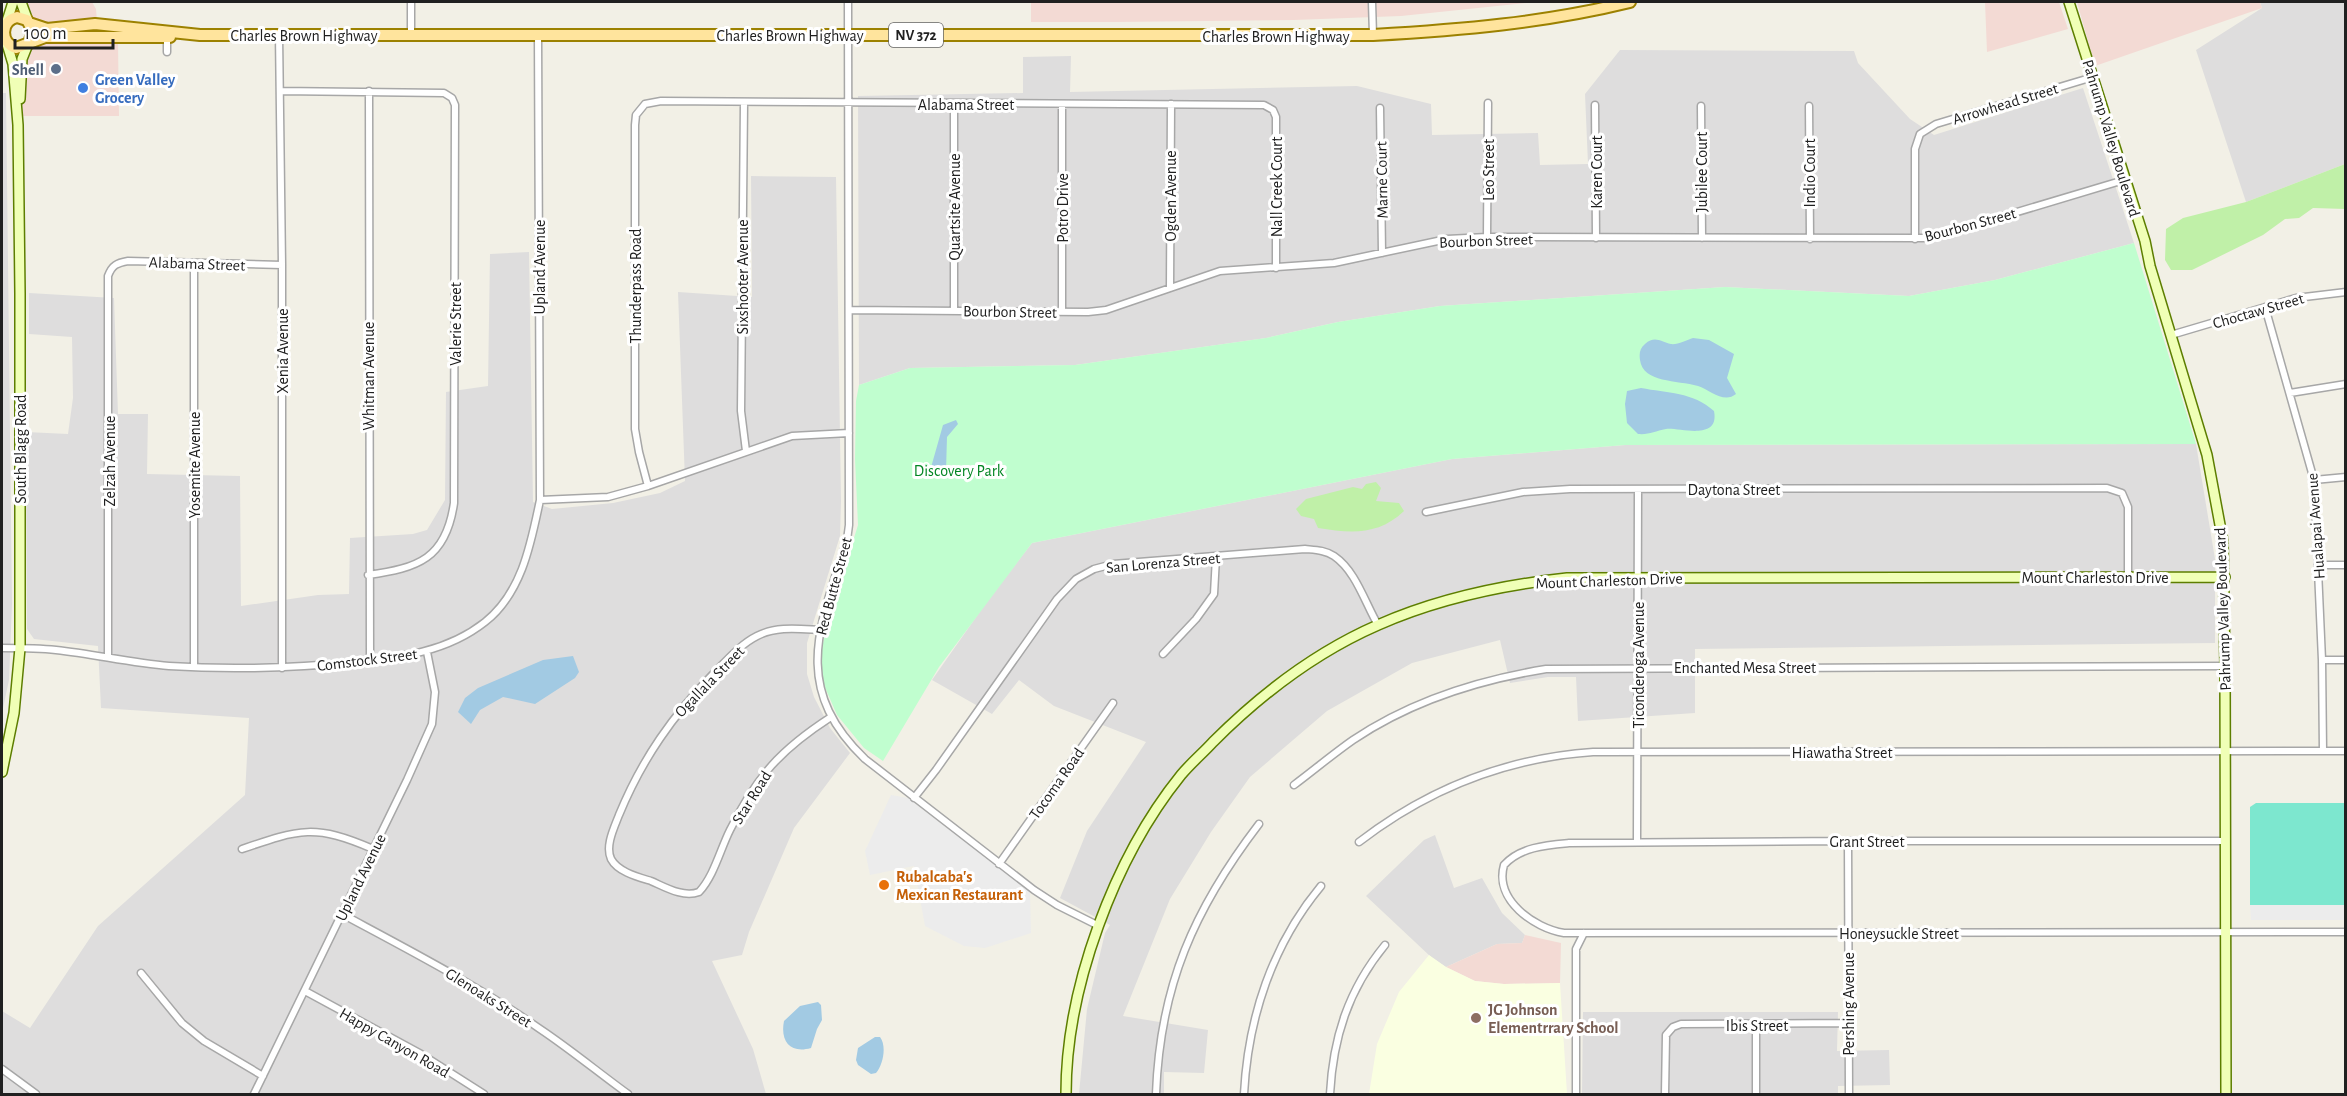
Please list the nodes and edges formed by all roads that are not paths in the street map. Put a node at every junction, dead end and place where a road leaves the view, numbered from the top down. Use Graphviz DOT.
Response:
graph roads {
  1 [pos="13,2"];
  2 [pos="21,2"];
  3 [pos="411,2"];
  4 [pos="848,2"];
  5 [pos="1372,2"];
  6 [pos="1630,2"];
  7 [pos="2069,2"];
  8 [pos="1591,6"];
  9 [pos="28,22"];
  10 [pos="5,23"];
  11 [pos="167,34"];
  12 [pos="538,34"];
  13 [pos="279,35"];
  14 [pos="411,35"];
  15 [pos="848,35"];
  16 [pos="1372,35"];
  17 [pos="5,43"];
  18 [pos="28,44"];
  19 [pos="167,52"];
  20 [pos="2093,77"];
  21 [pos="280,91"];
  22 [pos="369,91"];
  23 [pos="661,101"];
  24 [pos="744,103"];
  25 [pos="849,103"];
  26 [pos="1488,103"];
  27 [pos="954,104"];
  28 [pos="1062,104"];
  29 [pos="1171,104"];
  30 [pos="1595,105"];
  31 [pos="1701,106"];
  32 [pos="1809,106"];
  33 [pos="1271,108"];
  34 [pos="1380,108"];
  35 [pos="18,125"];
  36 [pos="2124,180"];
  37 [pos="1488,237"];
  38 [pos="1596,238"];
  39 [pos="1702,238"];
  40 [pos="1810,239"];
  41 [pos="1915,239"];
  42 [pos="1382,253"];
  43 [pos="194,264"];
  44 [pos="282,265"];
  45 [pos="113,266"];
  46 [pos="1276,268"];
  47 [pos="1170,288"];
  48 [pos="2346,292"];
  49 [pos="2265,307"];
  50 [pos="849,310"];
  51 [pos="954,310"];
  52 [pos="1062,312"];
  53 [pos="2171,335"];
  54 [pos="2346,384"];
  55 [pos="2290,393"];
  56 [pos="849,433"];
  57 [pos="746,451"];
  58 [pos="2346,477"];
  59 [pos="2314,480"];
  60 [pos="648,486"];
  61 [pos="1638,489"];
  62 [pos="540,500"];
  63 [pos="1426,512"];
  64 [pos="1216,557"];
  65 [pos="2318,565"];
  66 [pos="2346,565"];
  67 [pos="368,575"];
  68 [pos="2128,577"];
  69 [pos="2225,577"];
  70 [pos="1638,578"];
  71 [pos="1378,625"];
  72 [pos="820,630"];
  73 [pos="2,648"];
  74 [pos="20,648"];
  75 [pos="428,652"];
  76 [pos="1163,654"];
  77 [pos="108,657"];
  78 [pos="370,660"];
  79 [pos="2322,660"];
  80 [pos="2346,660"];
  81 [pos="2225,666"];
  82 [pos="194,667"];
  83 [pos="282,668"];
  84 [pos="1638,668"];
  85 [pos="1113,703"];
  86 [pos="831,717"];
  87 [pos="2226,750"];
  88 [pos="2323,751"];
  89 [pos="2346,751"];
  90 [pos="1638,752"];
  91 [pos="2,772"];
  92 [pos="1294,785"];
  93 [pos="914,798"];
  94 [pos="1259,824"];
  95 [pos="1848,840"];
  96 [pos="1637,841"];
  97 [pos="2226,841"];
  98 [pos="1359,842"];
  99 [pos="242,849"];
  100 [pos="373,849"];
  101 [pos="1511,858"];
  102 [pos="999,864"];
  103 [pos="1321,886"];
  104 [pos="693,894"];
  105 [pos="342,914"];
  106 [pos="1099,926"];
  107 [pos="2346,932"];
  108 [pos="1584,933"];
  109 [pos="1848,933"];
  110 [pos="2226,933"];
  111 [pos="1385,945"];
  112 [pos="141,973"];
  113 [pos="305,991"];
  114 [pos="1849,1023"];
  115 [pos="1756,1025"];
  116 [pos="2,1070"];
  117 [pos="263,1076"];
  118 [pos="26,1092"];
  119 [pos="36,1095"];
  120 [pos="254,1095"];
  121 [pos="484,1095"];
  122 [pos="628,1095"];
  123 [pos="1066,1095"];
  124 [pos="1156,1095"];
  125 [pos="1244,1095"];
  126 [pos="1330,1095"];
  127 [pos="1576,1095"];
  128 [pos="1665,1095"];
  129 [pos="1756,1095"];
  130 [pos="1849,1095"];
  131 [pos="2226,1095"];
  1 -- 10 [label="main road"];
  2 -- 9 [label="main road"];
  3 -- 14 [label="street"];
  4 -- 15 [label="street, Red Butte Street"];
  5 -- 16 [label="street"];
  6 -- 8 [label="main road, Charles Brown Highway / NV 372"];
  7 -- 20 [label="main road, Pahrump Valley Boulevard"];
  8 -- 16 [label="main road, Charles Brown Highway / NV 372"];
  9 -- 10 [label="main road, NV 372"];
  9 -- 11 [label="main road, Charles Brown Highway / NV 372"];
  9 -- 18 [label="main road"];
  10 -- 17 [label="main road"];
  11 -- 13 [label="main road, Charles Brown Highway / NV 372"];
  11 -- 18 [label="main road, Charles Brown Highway / NV 372"];
  11 -- 19 [label="street"];
  12 -- 14 [label="main road, Charles Brown Highway / NV 372"];
  12 -- 15 [label="main road, Charles Brown Highway / NV 372"];
  12 -- 62 [label="street, Upland Avenue"];
  13 -- 14 [label="main road, Charles Brown Highway / NV 372"];
  13 -- 21 [label="street, Xenia Avenue"];
  15 -- 16 [label="main road, Charles Brown Highway / NV 372"];
  15 -- 25 [label="street, Red Butte Street"];
  17 -- 18 [label="main road, NV 372"];
  17 -- 35 [label="main road, South Blagg Road"];
  18 -- 35 [label="main road, South Blagg Road"];
  20 -- 36 [label="main road, Pahrump Valley Boulevard"];
  20 -- 41 [label="street, Arrowhead Street"];
  21 -- 22 [label="street"];
  21 -- 44 [label="street, Xenia Avenue"];
  22 -- 67 [label="street, Whitman Avenue"];
  22 -- 67 [label="street, Valerie Street"];
  23 -- 24 [label="street, Alabama Street"];
  23 -- 60 [label="street, Thunderpass Road"];
  24 -- 25 [label="street, Alabama Street"];
  24 -- 57 [label="street, Sixshooter Avenue"];
  25 -- 27 [label="street, Alabama Street"];
  25 -- 50 [label="street, Red Butte Street"];
  26 -- 37 [label="street, Leo Street"];
  27 -- 28 [label="street, Alabama Street"];
  27 -- 51 [label="street, Quartsite Avenue"];
  28 -- 29 [label="street, Alabama Street"];
  28 -- 52 [label="street, Potro Drive"];
  29 -- 33 [label="street, Alabama Street"];
  29 -- 47 [label="street, Ogden Avenue"];
  30 -- 38 [label="street, Karen Court"];
  31 -- 39 [label="street, Jubilee Court"];
  32 -- 40 [label="street, Indio Court"];
  33 -- 46 [label="street, Nall Creek Court"];
  34 -- 42 [label="street, Marne Court"];
  35 -- 74 [label="main road, South Blagg Road"];
  36 -- 41 [label="street, Bourbon Street"];
  36 -- 53 [label="main road, Pahrump Valley Boulevard"];
  37 -- 38 [label="street, Bourbon Street"];
  37 -- 42 [label="street, Bourbon Street"];
  38 -- 39 [label="street, Bourbon Street"];
  39 -- 40 [label="street, Bourbon Street"];
  40 -- 41 [label="street, Bourbon Street"];
  42 -- 46 [label="street, Bourbon Street"];
  43 -- 44 [label="street, Alabama Street"];
  43 -- 45 [label="street, Alabama Street"];
  43 -- 82 [label="street, Yosemite Avenue"];
  44 -- 83 [label="street, Xenia Avenue"];
  45 -- 77 [label="street, Zelzah Avenue"];
  46 -- 47 [label="street, Bourbon Street"];
  47 -- 52 [label="street, Bourbon Street"];
  48 -- 49 [label="street, Choctaw Street"];
  49 -- 53 [label="street, Choctaw Street"];
  49 -- 55 [label="street, Hualapai Avenue"];
  50 -- 51 [label="street, Bourbon Street"];
  50 -- 56 [label="street, Red Butte Street"];
  51 -- 52 [label="street, Bourbon Street"];
  53 -- 69 [label="main road, Pahrump Valley Boulevard"];
  54 -- 55 [label="street"];
  55 -- 59 [label="street, Hualapai Avenue"];
  56 -- 57 [label="street"];
  56 -- 72 [label="street, Red Butte Street"];
  57 -- 60 [label="street"];
  58 -- 59 [label="street"];
  59 -- 65 [label="street, Hualapai Avenue"];
  60 -- 62 [label="street"];
  61 -- 63 [label="street, Daytona Street"];
  61 -- 68 [label="street, Daytona Street"];
  61 -- 70 [label="street, Ticonderoga Avenue"];
  62 -- 75 [label="street, Comstock Street"];
  64 -- 71 [label="street, San Lorenza Street"];
  64 -- 76 [label="street"];
  64 -- 93 [label="street, San Lorenza Street"];
  65 -- 66 [label="street"];
  65 -- 79 [label="street, Hualapai Avenue"];
  67 -- 78 [label="street, Whitman Avenue"];
  68 -- 69 [label="main road, Mount Charleston Drive"];
  68 -- 70 [label="main road, Mount Charleston Drive"];
  69 -- 81 [label="main road, Pahrump Valley Boulevard"];
  70 -- 71 [label="main road, Mount Charleston Drive"];
  70 -- 84 [label="street, Ticonderoga Avenue"];
  71 -- 106 [label="main road, Mount Charleston Drive"];
  72 -- 86 [label="street, Red Butte Street"];
  72 -- 104 [label="street, Ogallala Street"];
  73 -- 74 [label="street, Comstock Street"];
  74 -- 77 [label="street, Comstock Street"];
  74 -- 91 [label="main road, South Blagg Road"];
  75 -- 78 [label="street, Comstock Street"];
  75 -- 100 [label="street, Upland Avenue"];
  77 -- 82 [label="street, Comstock Street"];
  78 -- 83 [label="street, Comstock Street"];
  79 -- 80 [label="street"];
  79 -- 88 [label="street, Hualapai Avenue"];
  81 -- 84 [label="street, Enchanted Mesa Street"];
  81 -- 87 [label="main road, Pahrump Valley Boulevard"];
  82 -- 83 [label="street, Comstock Street"];
  84 -- 90 [label="street, Ticonderoga Avenue"];
  84 -- 92 [label="street, Enchanted Mesa Street"];
  85 -- 102 [label="street, Tocoma Road"];
  86 -- 93 [label="street, Red Butte Street"];
  86 -- 104 [label="street, Star Road"];
  87 -- 88 [label="street, Hiawatha Street"];
  87 -- 90 [label="street, Hiawatha Street"];
  87 -- 97 [label="main road, Pahrump Valley Boulevard"];
  88 -- 89 [label="street, Hiawatha Street"];
  90 -- 96 [label="street, Ticonderoga Avenue"];
  90 -- 98 [label="street, Hiawatha Street"];
  93 -- 102 [label="street, Red Butte Street"];
  94 -- 124 [label="street"];
  95 -- 96 [label="street, Grant Street"];
  95 -- 97 [label="street, Grant Street"];
  95 -- 109 [label="street, Pershing Avenue"];
  96 -- 101 [label="street, Grant Street"];
  97 -- 110 [label="main road, Pahrump Valley Boulevard"];
  99 -- 100 [label="street"];
  100 -- 105 [label="street, Upland Avenue"];
  101 -- 108 [label="street, Honeysuckle Street"];
  102 -- 106 [label="street, Red Butte Street"];
  103 -- 125 [label="street"];
  105 -- 113 [label="street, Upland Avenue"];
  105 -- 122 [label="street, Glenoaks Street"];
  106 -- 123 [label="main road, Mount Charleston Drive"];
  107 -- 110 [label="street, Honeysuckle Street"];
  108 -- 109 [label="street, Honeysuckle Street"];
  108 -- 127 [label="street"];
  109 -- 110 [label="street, Honeysuckle Street"];
  109 -- 114 [label="street, Pershing Avenue"];
  110 -- 131 [label="main road, Pahrump Valley Boulevard"];
  111 -- 126 [label="street"];
  112 -- 117 [label="street"];
  113 -- 117 [label="street, Upland Avenue"];
  113 -- 121 [label="street, Happy Canyon Road"];
  114 -- 115 [label="street, Ibis Street"];
  114 -- 130 [label="street, Pershing Avenue"];
  115 -- 128 [label="street, Ibis Street"];
  115 -- 129 [label="street"];
  116 -- 118 [label="street"];
  117 -- 120 [label="street, Upland Avenue"];
  118 -- 119 [label="street"];
}
